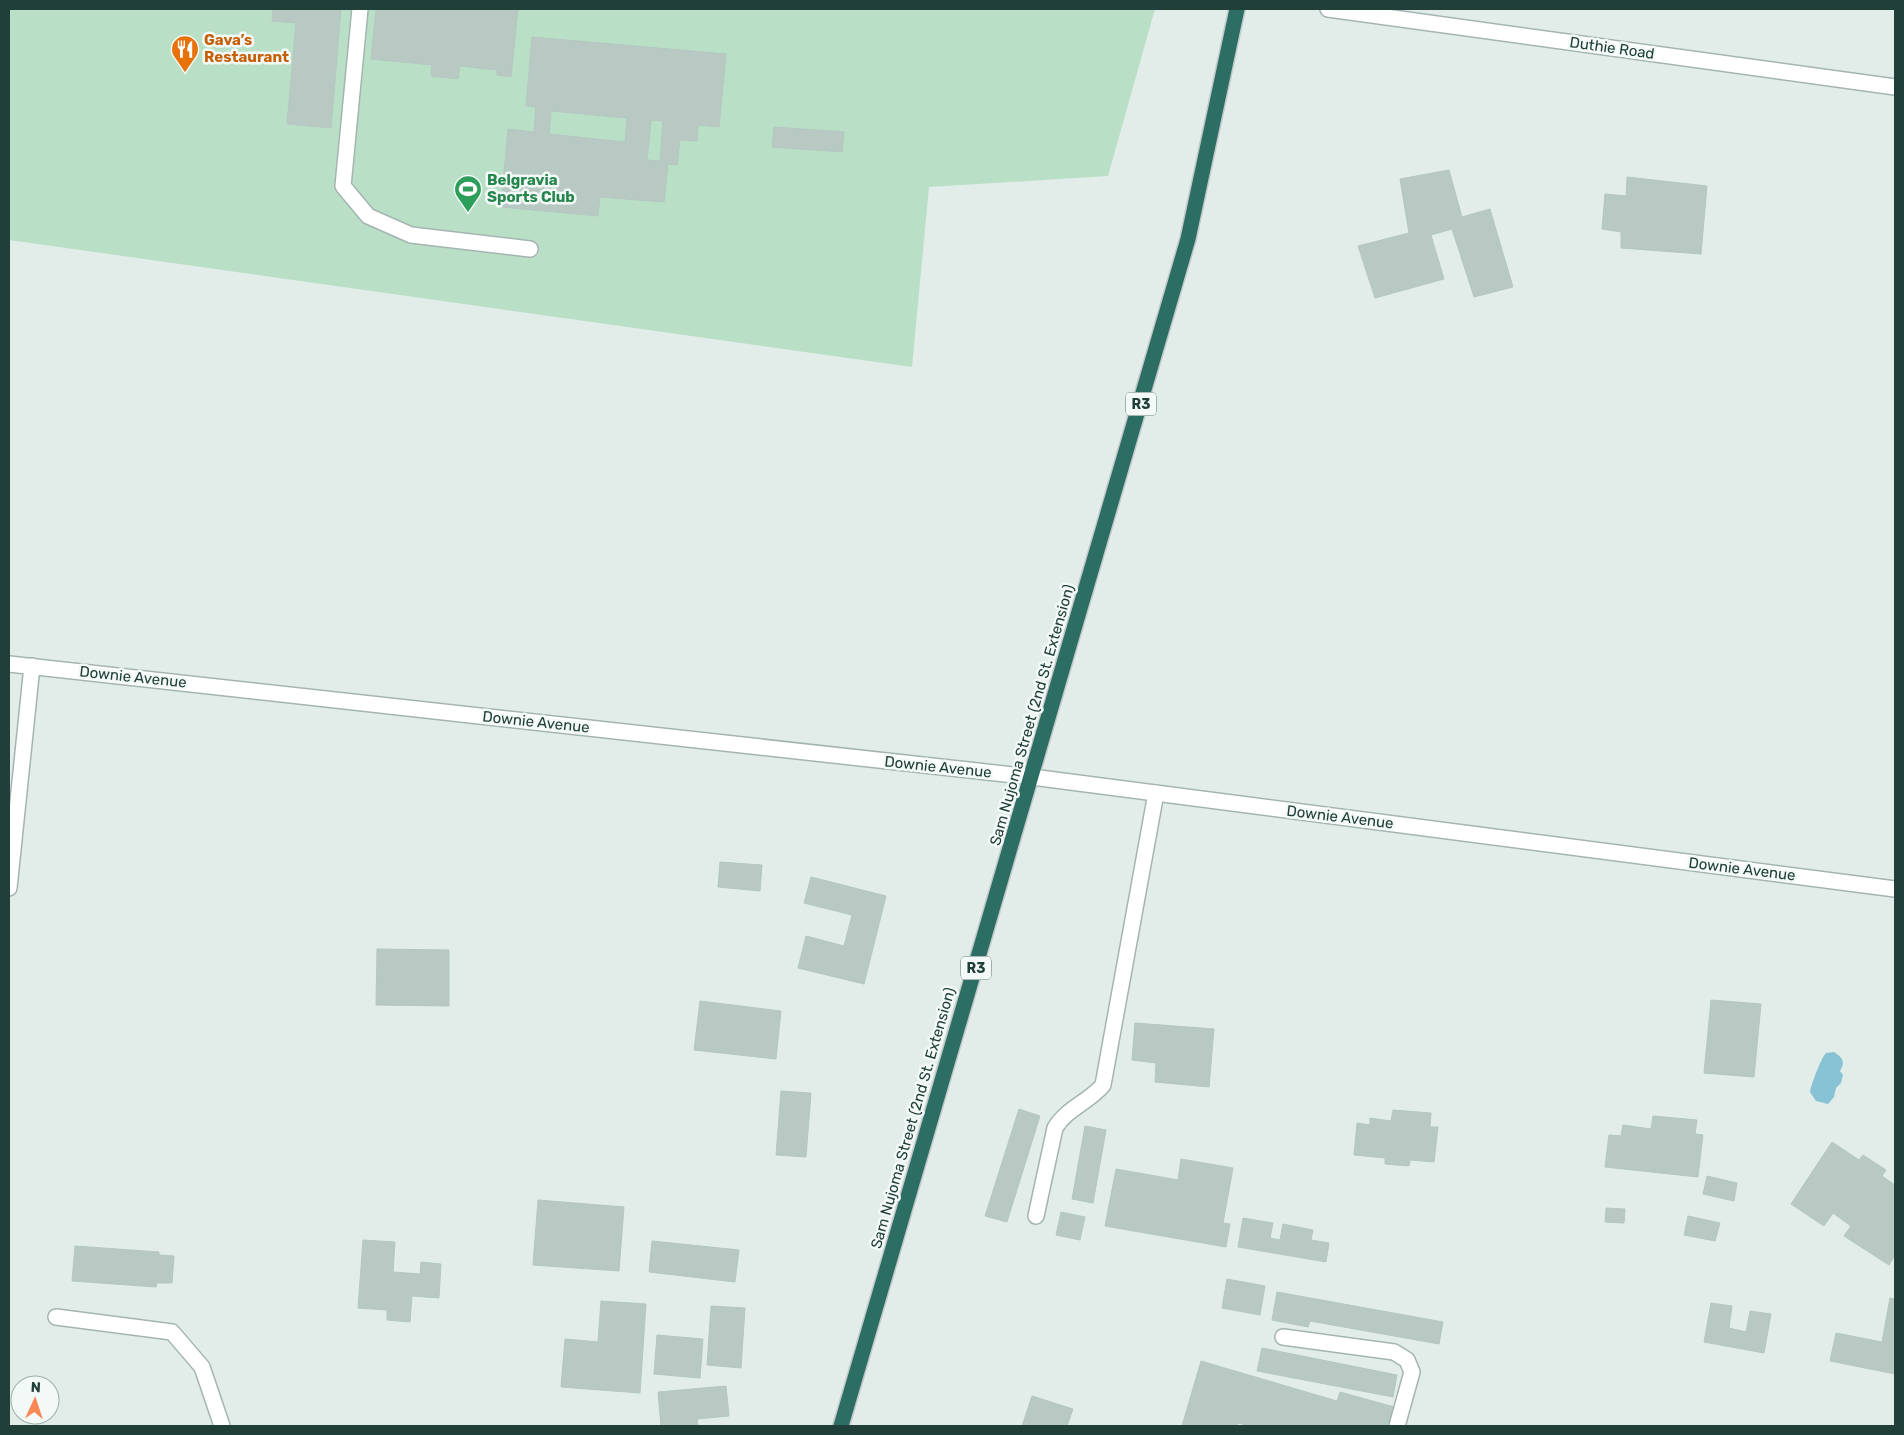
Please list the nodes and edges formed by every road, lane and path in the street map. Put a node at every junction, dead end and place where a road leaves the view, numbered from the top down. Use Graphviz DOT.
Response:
graph roads {
  1 [pos="360,9"];
  2 [pos="1237,9"];
  3 [pos="1328,9"];
  4 [pos="1895,87"];
  5 [pos="530,249"];
  6 [pos="9,664"];
  7 [pos="32,666"];
  8 [pos="1032,777"];
  9 [pos="1156,792"];
  10 [pos="9,888"];
  11 [pos="1895,889"];
  12 [pos="1036,1216"];
  13 [pos="56,1316"];
  14 [pos="1283,1337"];
  15 [pos="222,1426"];
  16 [pos="841,1426"];
  17 [pos="1397,1426"];
  1 -- 5 [label="street"];
  2 -- 8 [label="highway, Sam Nujoma Street (2nd St. Extension) / R3"];
  3 -- 4 [label="street, Duthie Road"];
  6 -- 7 [label="street, Downie Avenue"];
  7 -- 8 [label="street, Downie Avenue"];
  7 -- 10 [label="street"];
  8 -- 9 [label="street, Downie Avenue"];
  8 -- 16 [label="highway, Sam Nujoma Street (2nd St. Extension) / R3"];
  9 -- 11 [label="street, Downie Avenue"];
  9 -- 12 [label="street"];
  13 -- 15 [label="street"];
  14 -- 17 [label="street"];
}
